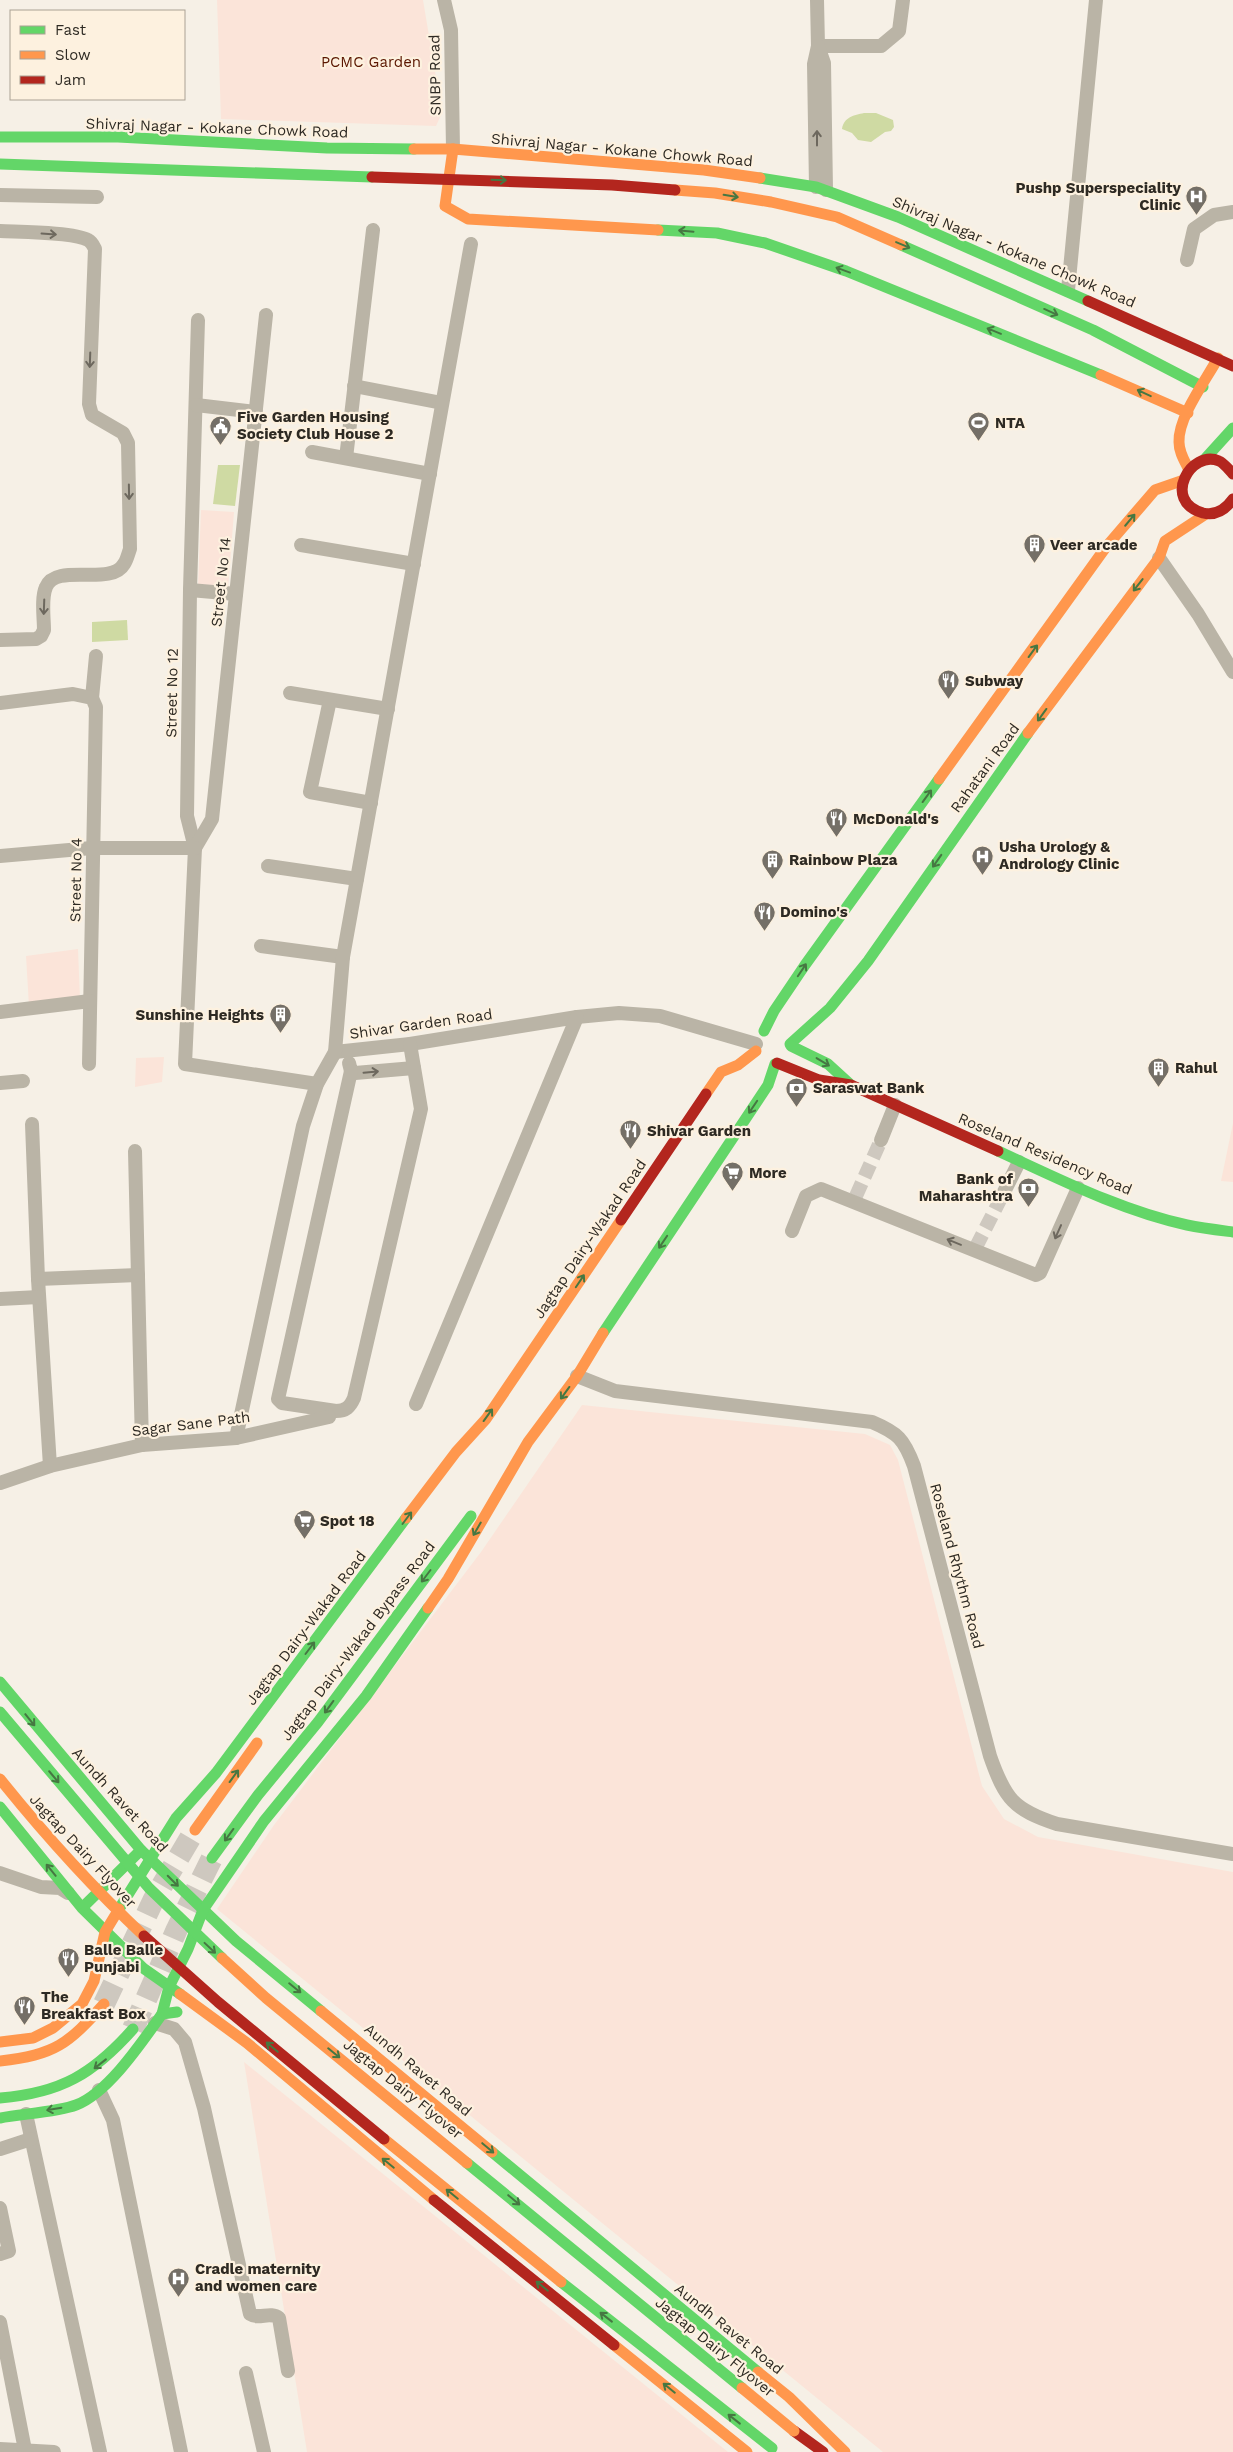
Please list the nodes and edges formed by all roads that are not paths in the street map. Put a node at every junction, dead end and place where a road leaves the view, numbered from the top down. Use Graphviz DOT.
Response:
graph roads {
  1 [pos="444,0"];
  2 [pos="816,0"];
  3 [pos="903,0"];
  4 [pos="1096,0"];
  5 [pos="818,46"];
  6 [pos="0,137"];
  7 [pos="453,149"];
  8 [pos="0,164"];
  9 [pos="450,179"];
  10 [pos="821,189"];
  11 [pos="0,195"];
  12 [pos="97,197"];
  13 [pos="1233,212"];
  14 [pos="373,230"];
  15 [pos="0,231"];
  16 [pos="471,244"];
  17 [pos="1187,260"];
  18 [pos="1068,290"];
  19 [pos="266,315"];
  20 [pos="198,320"];
  21 [pos="1218,358"];
  22 [pos="1233,366"];
  23 [pos="354,386"];
  24 [pos="1203,387"];
  25 [pos="442,403"];
  26 [pos="196,405"];
  27 [pos="256,412"];
  28 [pos="1188,413"];
  29 [pos="1233,428"];
  30 [pos="312,452"];
  31 [pos="346,458"];
  32 [pos="1204,460"];
  33 [pos="1188,468"];
  34 [pos="430,474"];
  35 [pos="1233,474"];
  36 [pos="1181,481"];
  37 [pos="1233,499"];
  38 [pos="1221,511"];
  39 [pos="1206,514"];
  40 [pos="1233,520"];
  41 [pos="301,545"];
  42 [pos="1159,558"];
  43 [pos="414,564"];
  44 [pos="190,590"];
  45 [pos="236,594"];
  46 [pos="0,640"];
  47 [pos="96,656"];
  48 [pos="1233,672"];
  49 [pos="290,693"];
  50 [pos="92,698"];
  51 [pos="330,700"];
  52 [pos="0,703"];
  53 [pos="388,709"];
  54 [pos="371,803"];
  55 [pos="92,848"];
  56 [pos="195,848"];
  57 [pos="0,856"];
  58 [pos="268,866"];
  59 [pos="357,880"];
  60 [pos="262,946"];
  61 [pos="343,957"];
  62 [pos="90,1001"];
  63 [pos="0,1012"];
  64 [pos="577,1017"];
  65 [pos="781,1037"];
  66 [pos="410,1044"];
  67 [pos="756,1047"];
  68 [pos="351,1050"];
  69 [pos="335,1052"];
  70 [pos="89,1064"];
  71 [pos="776,1064"];
  72 [pos="414,1068"];
  73 [pos="351,1070"];
  74 [pos="23,1081"];
  75 [pos="0,1083"];
  76 [pos="317,1084"];
  77 [pos="851,1085"];
  78 [pos="895,1105"];
  79 [pos="32,1124"];
  80 [pos="881,1140"];
  81 [pos="136,1151"];
  82 [pos="1019,1162"];
  83 [pos="1078,1188"];
  84 [pos="1004,1192"];
  85 [pos="792,1231"];
  86 [pos="1233,1232"];
  87 [pos="138,1275"];
  88 [pos="38,1279"];
  89 [pos="39,1297"];
  90 [pos="0,1298"];
  91 [pos="577,1376"];
  92 [pos="416,1404"];
  93 [pos="329,1417"];
  94 [pos="236,1438"];
  95 [pos="528,1442"];
  96 [pos="142,1445"];
  97 [pos="456,1452"];
  98 [pos="50,1466"];
  99 [pos="0,1483"];
  100 [pos="439,1493"];
  101 [pos="0,1682"];
  102 [pos="0,1712"];
  103 [pos="264,1733"];
  104 [pos="0,1779"];
  105 [pos="0,1807"];
  106 [pos="195,1830"];
  107 [pos="141,1850"];
  108 [pos="1233,1854"];
  109 [pos="212,1858"];
  110 [pos="151,1859"];
  111 [pos="0,1873"];
  112 [pos="72,1896"];
  113 [pos="82,1908"];
  114 [pos="203,1910"];
  115 [pos="105,1932"];
  116 [pos="169,1987"];
  117 [pos="104,2004"];
  118 [pos="211,2016"];
  119 [pos="159,2018"];
  120 [pos="133,2029"];
  121 [pos="1,2039"];
  122 [pos="0,2061"];
  123 [pos="99,2090"];
  124 [pos="0,2098"];
  125 [pos="26,2114"];
  126 [pos="0,2118"];
  127 [pos="31,2139"];
  128 [pos="0,2149"];
  129 [pos="0,2208"];
  130 [pos="0,2254"];
  131 [pos="0,2322"];
  132 [pos="288,2371"];
  133 [pos="246,2373"];
  134 [pos="0,2449"];
  135 [pos="25,2450"];
  136 [pos="774,2450"];
  137 [pos="54,2452"];
  138 [pos="100,2452"];
  139 [pos="181,2452"];
  140 [pos="264,2452"];
  141 [pos="747,2452"];
  142 [pos="823,2452"];
  143 [pos="845,2452"];
  1 -- 7 [label="street, SNBP Road"];
  2 -- 5 [label="street"];
  3 -- 5 [label="street"];
  4 -- 18 [label="street"];
  5 -- 10 [label="street"];
  6 -- 7 [label="main road, Shivraj Nagar - Kokane Chowk Road"];
  7 -- 9 [label="main road"];
  7 -- 10 [label="main road, Shivraj Nagar - Kokane Chowk Road"];
  8 -- 9 [label="main road"];
  9 -- 24 [label="main road, one-way"];
  28 -- 9 [label="main road, one-way"];
  10 -- 18 [label="main road, Shivraj Nagar - Kokane Chowk Road"];
  11 -- 12 [label="street"];
  13 -- 17 [label="street"];
  14 -- 23 [label="street"];
  15 -- 46 [label="street, one-way"];
  16 -- 25 [label="street"];
  18 -- 21 [label="main road, Shivraj Nagar - Kokane Chowk Road"];
  19 -- 27 [label="street, Street No 14"];
  20 -- 26 [label="street, Street No 12"];
  21 -- 22 [label="main road, Shivraj Nagar - Kokane Chowk Road"];
  21 -- 24 [label="main road"];
  23 -- 25 [label="street"];
  23 -- 31 [label="street"];
  24 -- 28 [label="main road"];
  25 -- 34 [label="street"];
  26 -- 27 [label="street"];
  26 -- 44 [label="street, Street No 12"];
  27 -- 45 [label="street, Street No 14"];
  28 -- 33 [label="main road"];
  29 -- 32 [label="main road"];
  30 -- 31 [label="street"];
  31 -- 34 [label="street"];
  32 -- 33 [label="main road"];
  32 -- 35 [label="main road"];
  33 -- 36 [label="main road"];
  34 -- 43 [label="street"];
  36 -- 39 [label="main road"];
  65 -- 36 [label="main road, Rahatani Road, one-way"];
  37 -- 38 [label="main road"];
  38 -- 39 [label="main road"];
  38 -- 40 [label="main road"];
  39 -- 42 [label="main road, Rahatani Road"];
  41 -- 43 [label="street"];
  42 -- 48 [label="street"];
  42 -- 65 [label="main road, Rahatani Road, one-way"];
  43 -- 53 [label="street"];
  44 -- 45 [label="street"];
  44 -- 56 [label="street, Street No 12"];
  45 -- 56 [label="street, Street No 14"];
  47 -- 50 [label="street, Street No 4"];
  49 -- 51 [label="street"];
  50 -- 52 [label="street"];
  50 -- 55 [label="street, Street No 4"];
  51 -- 53 [label="street"];
  51 -- 54 [label="street"];
  53 -- 54 [label="street"];
  54 -- 59 [label="street"];
  55 -- 56 [label="street"];
  55 -- 57 [label="street"];
  55 -- 62 [label="street, Street No 4"];
  56 -- 76 [label="street, Street No 12"];
  58 -- 59 [label="street"];
  59 -- 61 [label="street"];
  60 -- 61 [label="street"];
  61 -- 69 [label="street"];
  62 -- 63 [label="street"];
  62 -- 70 [label="street, Street No 4"];
  64 -- 66 [label="street, Shivar Garden Road"];
  64 -- 67 [label="street, Shivar Garden Road"];
  64 -- 92 [label="street"];
  65 -- 67 [label="main road"];
  65 -- 71 [label="main road"];
  65 -- 77 [label="main road, Roseland Residency Road, one-way"];
  66 -- 68 [label="street, Shivar Garden Road"];
  66 -- 72 [label="street"];
  67 -- 71 [label="main road"];
  97 -- 67 [label="main road, Jagtap Dairy-Wakad Road, one-way"];
  68 -- 69 [label="street, Shivar Garden Road"];
  68 -- 73 [label="street"];
  69 -- 76 [label="street, Shivar Garden Road"];
  71 -- 77 [label="main road, Roseland Residency Road"];
  71 -- 91 [label="main road, one-way"];
  73 -- 72 [label="street, one-way"];
  72 -- 73 [label="street"];
  74 -- 75 [label="street"];
  76 -- 94 [label="street, Shivar Garden Road"];
  77 -- 78 [label="main road, Roseland Residency Road"];
  78 -- 80 [label="street"];
  78 -- 82 [label="main road, Roseland Residency Road"];
  79 -- 88 [label="street"];
  81 -- 87 [label="street"];
  82 -- 83 [label="main road, Roseland Residency Road"];
  82 -- 84 [label="street"];
  83 -- 85 [label="street, one-way"];
  83 -- 86 [label="main road, Roseland Residency Road"];
  87 -- 88 [label="street"];
  87 -- 96 [label="street"];
  88 -- 89 [label="street"];
  89 -- 90 [label="street"];
  89 -- 98 [label="street"];
  91 -- 95 [label="main road, one-way"];
  91 -- 108 [label="street, Roseland Rhythm Road"];
  93 -- 94 [label="street, Sagar Sane Path"];
  94 -- 96 [label="street, Sagar Sane Path"];
  95 -- 109 [label="main road, Jagtap Dairy-Wakad Bypass Road, one-way"];
  95 -- 114 [label="main road, one-way"];
  96 -- 98 [label="street, Sagar Sane Path"];
  97 -- 100 [label="main road, Jagtap Dairy-Wakad Road"];
  110 -- 97 [label="main road, Jagtap Dairy-Wakad Road, one-way"];
  98 -- 99 [label="street, Sagar Sane Path"];
  101 -- 107 [label="main road, Aundh Ravet Road, one-way"];
  102 -- 142 [label="main road, Jagtap Dairy Flyover, one-way, bridge"];
  106 -- 103 [label="main road, one-way"];
  136 -- 104 [label="main road, Jagtap Dairy Flyover, one-way, bridge"];
  112 -- 105 [label="main road, one-way"];
  107 -- 110 [label="main road, Aundh Ravet Road"];
  107 -- 113 [label="main road"];
  110 -- 114 [label="main road, Aundh Ravet Road, one-way"];
  110 -- 115 [label="main road, Jagtap Dairy-Wakad Road"];
  111 -- 112 [label="street"];
  112 -- 113 [label="main road"];
  113 -- 115 [label="main road"];
  114 -- 116 [label="main road"];
  114 -- 143 [label="main road, Aundh Ravet Road, one-way"];
  115 -- 116 [label="main road"];
  115 -- 121 [label="main road, Jagtap Dairy-Wakad Road"];
  116 -- 118 [label="main road"];
  116 -- 119 [label="main road"];
  117 -- 122 [label="main road"];
  118 -- 119 [label="main road"];
  141 -- 118 [label="main road, one-way"];
  119 -- 123 [label="main road"];
  119 -- 132 [label="street"];
  120 -- 124 [label="main road, one-way"];
  123 -- 125 [label="main road, one-way"];
  123 -- 139 [label="street"];
  125 -- 126 [label="main road"];
  125 -- 127 [label="street"];
  127 -- 128 [label="street"];
  127 -- 138 [label="street"];
  129 -- 130 [label="street"];
  131 -- 135 [label="street"];
  133 -- 140 [label="street"];
  134 -- 135 [label="street"];
  135 -- 137 [label="street"];
}
